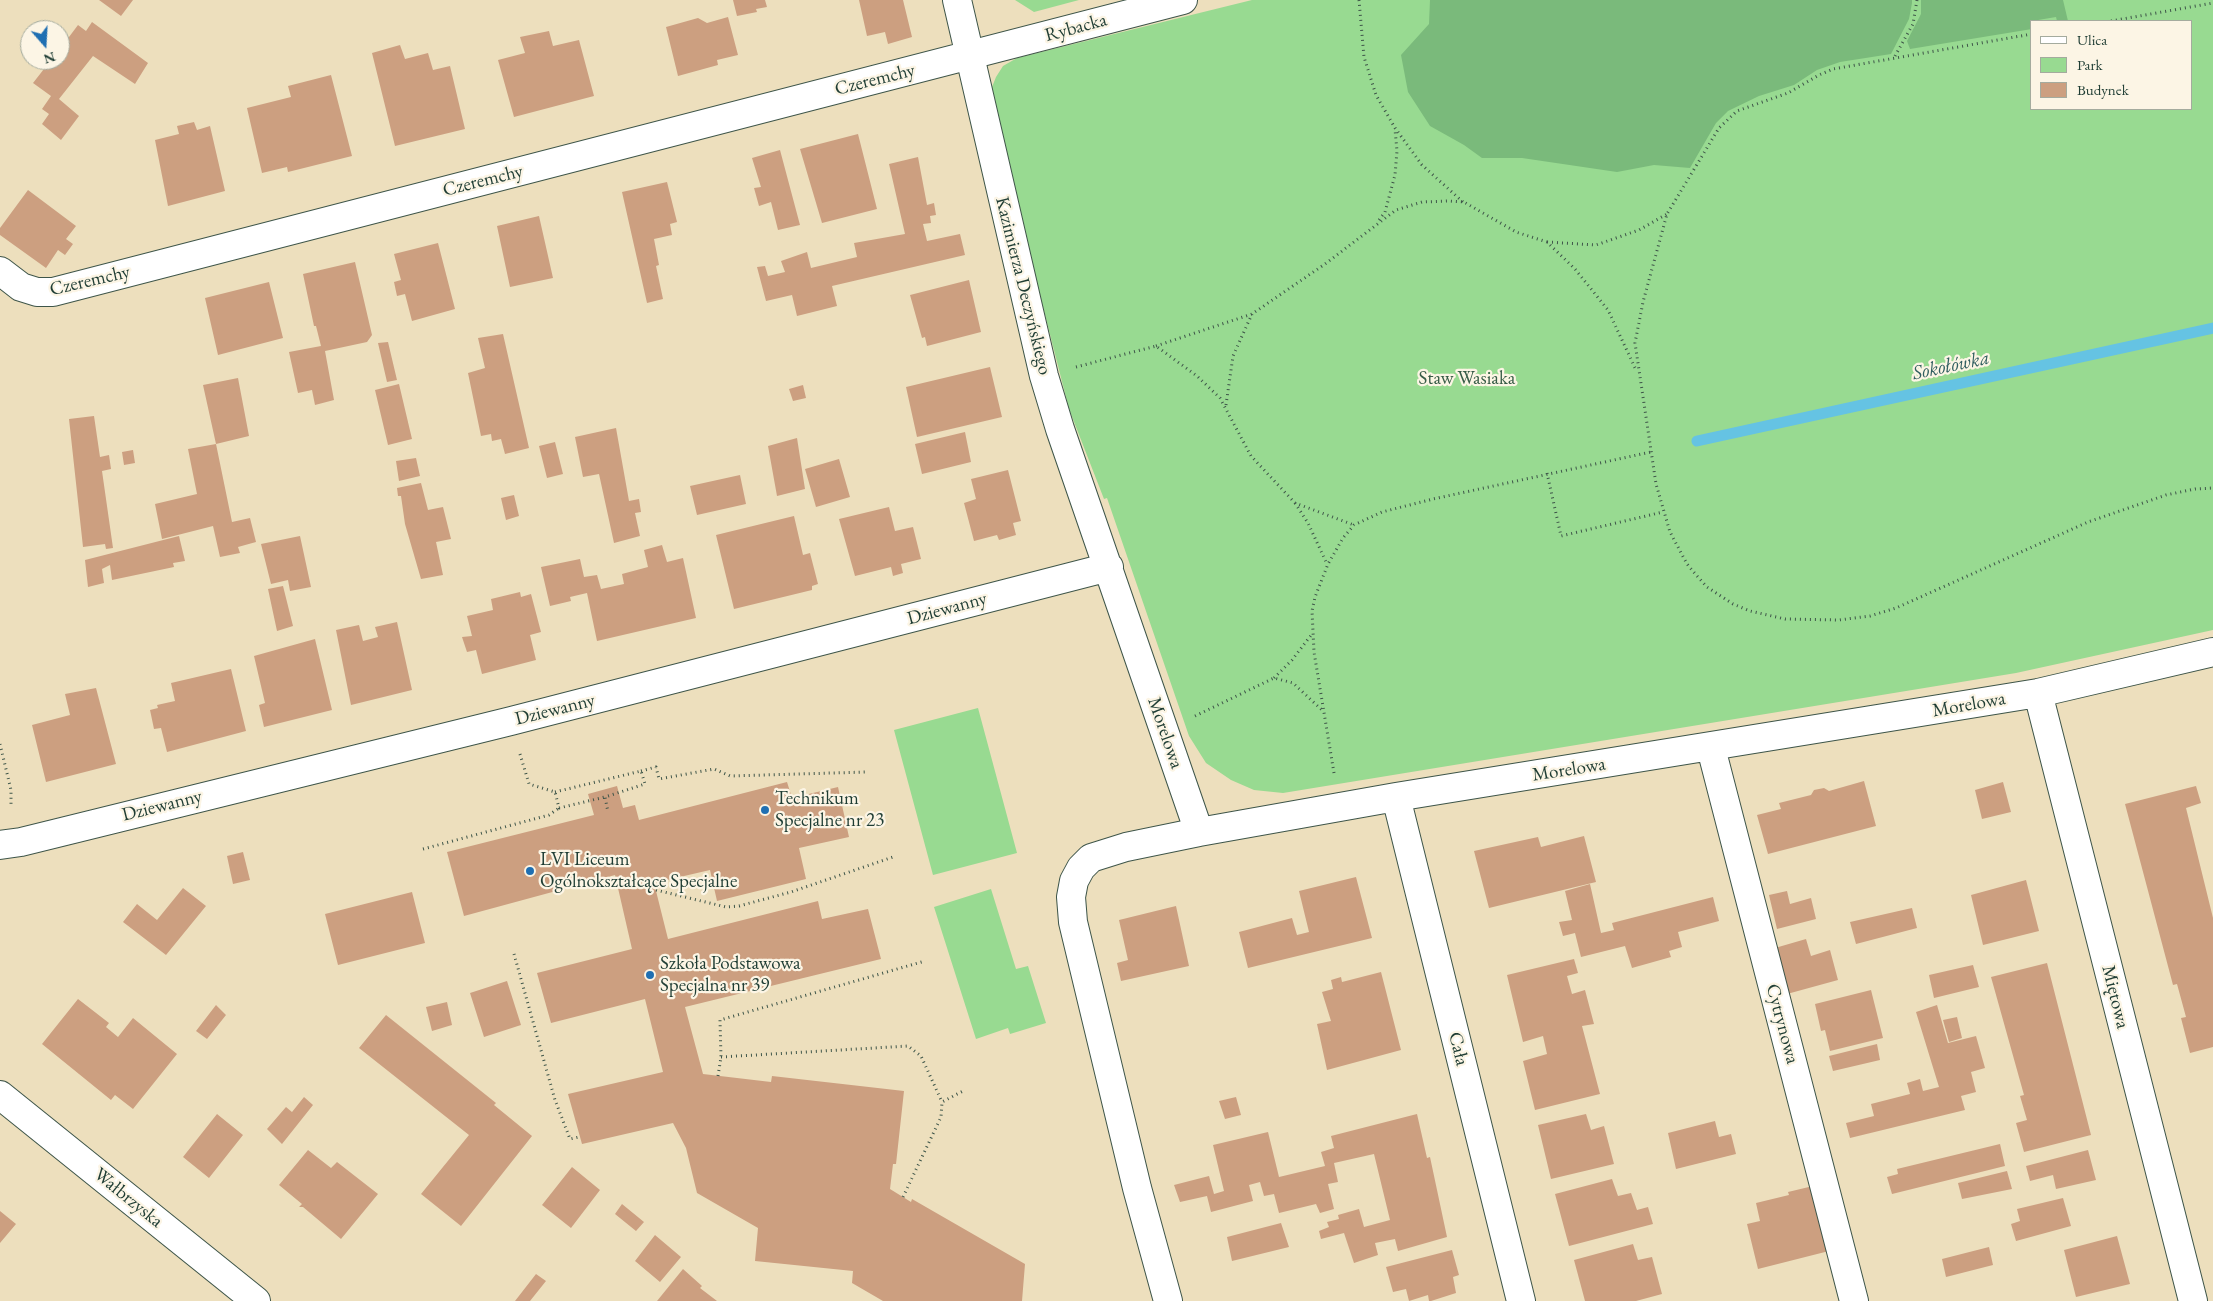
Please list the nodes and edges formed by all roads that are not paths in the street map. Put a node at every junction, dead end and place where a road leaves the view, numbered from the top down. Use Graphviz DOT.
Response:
graph roads {
  1 [pos="957,0"];
  2 [pos="1183,0"];
  3 [pos="970,56"];
  4 [pos="0,271"];
  5 [pos="1108,567"];
  6 [pos="2213,652"];
  7 [pos="2038,693"];
  8 [pos="1711,748"];
  9 [pos="1396,798"];
  10 [pos="1199,832"];
  11 [pos="0,845"];
  12 [pos="0,1095"];
  13 [pos="256,1301"];
  14 [pos="1168,1301"];
  15 [pos="1521,1301"];
  16 [pos="1854,1301"];
  17 [pos="2193,1301"];
  1 -- 3 [label="street, Kazimierza Deczyńskiego"];
  2 -- 3 [label="street, Rybacka"];
  3 -- 4 [label="street, Czeremchy"];
  3 -- 5 [label="street, Kazimierza Deczyńskiego"];
  5 -- 10 [label="street, Morelowa"];
  5 -- 11 [label="street, Dziewanny"];
  6 -- 7 [label="street, Morelowa"];
  7 -- 8 [label="street, Morelowa"];
  7 -- 17 [label="street, Miętowa"];
  8 -- 9 [label="street, Morelowa"];
  8 -- 16 [label="street, Cytrynowa"];
  9 -- 10 [label="street, Morelowa"];
  9 -- 15 [label="street, Cała"];
  10 -- 14 [label="street"];
  12 -- 13 [label="street, Wałbrzyska"];
}
